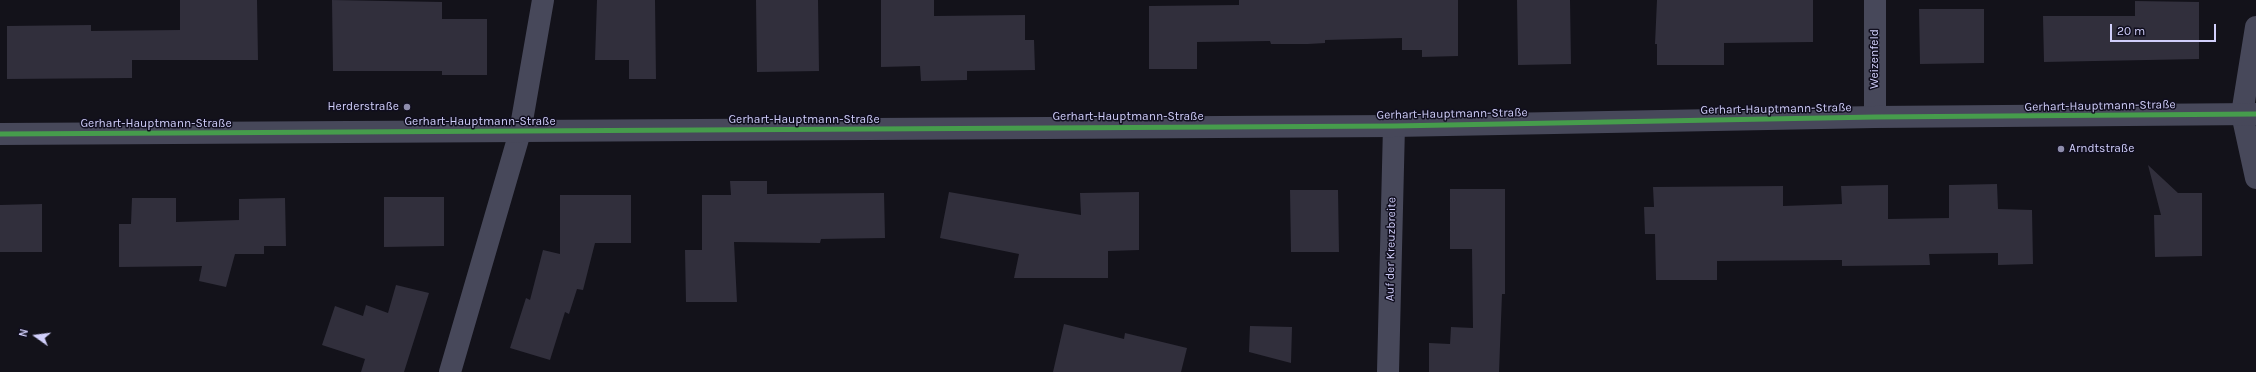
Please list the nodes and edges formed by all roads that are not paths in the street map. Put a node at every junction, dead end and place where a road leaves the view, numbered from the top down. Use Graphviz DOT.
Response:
graph roads {
  1 [pos="543,0"];
  2 [pos="1875,0"];
  3 [pos="2256,27"];
  4 [pos="2249,114"];
  5 [pos="1875,117"];
  6 [pos="1394,126"];
  7 [pos="520,132"];
  8 [pos="0,134"];
  9 [pos="2256,178"];
  10 [pos="450,372"];
  11 [pos="1388,372"];
  1 -- 7 [label="street"];
  2 -- 5 [label="street, Weizenfeld"];
  3 -- 4 [label="street"];
  4 -- 5 [label="street, Gerhart-Hauptmann-Straße"];
  4 -- 9 [label="street"];
  5 -- 6 [label="street, Gerhart-Hauptmann-Straße"];
  6 -- 7 [label="street, Gerhart-Hauptmann-Straße"];
  6 -- 11 [label="street, Auf der Kreuzbreite"];
  7 -- 8 [label="street, Gerhart-Hauptmann-Straße"];
  7 -- 10 [label="street"];
}
